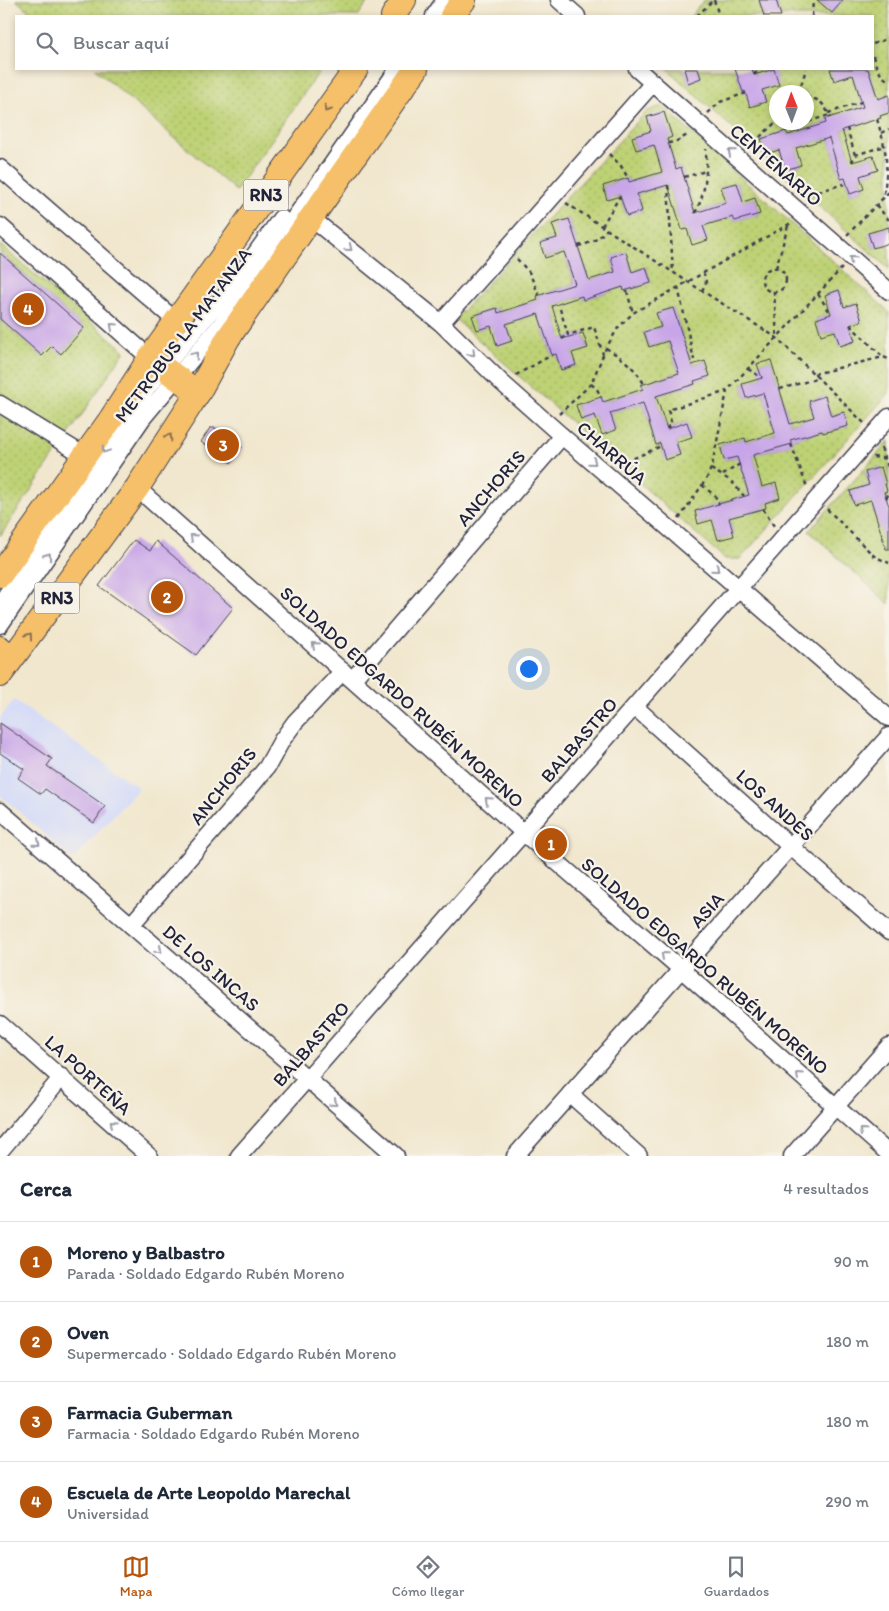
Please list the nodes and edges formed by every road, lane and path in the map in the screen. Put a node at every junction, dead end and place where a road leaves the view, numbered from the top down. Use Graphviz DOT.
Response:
graph roads {
  1 [pos="404,0"];
  2 [pos="432,0"];
  3 [pos="445,0"];
  4 [pos="464,0"];
  5 [pos="559,0"];
  6 [pos="714,0"];
  7 [pos="813,0"];
  8 [pos="394,15"];
  9 [pos="422,15"];
  10 [pos="435,15"];
  11 [pos="453,15"];
  12 [pos="576,15"];
  13 [pos="699,15"];
  14 [pos="719,15"];
  15 [pos="812,15"];
  16 [pos="889,38"];
  17 [pos="874,44"];
  18 [pos="874,60"];
  19 [pos="355,70"];
  20 [pos="384,70"];
  21 [pos="397,70"];
  22 [pos="415,70"];
  23 [pos="638,70"];
  24 [pos="758,70"];
  25 [pos="806,70"];
  26 [pos="754,75"];
  27 [pos="889,81"];
  28 [pos="653,83"];
  29 [pos="802,85"];
  30 [pos="814,98"];
  31 [pos="861,102"];
  32 [pos="829,115"];
  33 [pos="877,119"];
  34 [pos="814,120"];
  35 [pos="769,128"];
  36 [pos="847,128"];
  37 [pos="705,129"];
  38 [pos="889,129"];
  39 [pos="881,133"];
  40 [pos="599,145"];
  41 [pos="885,146"];
  42 [pos="855,154"];
  43 [pos="737,158"];
  44 [pos="852,162"];
  45 [pos="0,168"];
  46 [pos="706,171"];
  47 [pos="628,178"];
  48 [pos="684,178"];
  49 [pos="844,184"];
  50 [pos="668,185"];
  51 [pos="889,192"];
  52 [pos="555,195"];
  53 [pos="620,196"];
  54 [pos="883,199"];
  55 [pos="787,201"];
  56 [pos="876,205"];
  57 [pos="695,213"];
  58 [pos="800,213"];
  59 [pos="310,218"];
  60 [pos="889,220"];
  61 [pos="788,225"];
  62 [pos="0,226"];
  63 [pos="602,226"];
  64 [pos="607,229"];
  65 [pos="837,245"];
  66 [pos="578,246"];
  67 [pos="506,250"];
  68 [pos="851,258"];
  69 [pos="776,268"];
  70 [pos="673,273"];
  71 [pos="704,273"];
  72 [pos="688,282"];
  73 [pos="678,288"];
  74 [pos="627,291"];
  75 [pos="702,291"];
  76 [pos="774,291"];
  77 [pos="889,291"];
  78 [pos="818,294"];
  79 [pos="540,295"];
  80 [pos="560,309"];
  81 [pos="633,313"];
  82 [pos="831,314"];
  83 [pos="176,321"];
  84 [pos="441,323"];
  85 [pos="850,325"];
  86 [pos="568,335"];
  87 [pos="777,338"];
  88 [pos="562,339"];
  89 [pos="606,348"];
  90 [pos="603,354"];
  91 [pos="552,355"];
  92 [pos="883,357"];
  93 [pos="889,359"];
  94 [pos="694,360"];
  95 [pos="164,368"];
  96 [pos="748,369"];
  97 [pos="814,374"];
  98 [pos="762,378"];
  99 [pos="818,378"];
  100 [pos="502,382"];
  101 [pos="591,384"];
  102 [pos="644,384"];
  103 [pos="780,389"];
  104 [pos="728,391"];
  105 [pos="198,393"];
  106 [pos="601,397"];
  107 [pos="0,404"];
  108 [pos="889,418"];
  109 [pos="549,424"];
  110 [pos="666,429"];
  111 [pos="875,433"];
  112 [pos="562,436"];
  113 [pos="792,444"];
  114 [pos="661,446"];
  115 [pos="85,456"];
  116 [pos="740,464"];
  117 [pos="711,469"];
  118 [pos="889,469"];
  119 [pos="604,472"];
  120 [pos="723,475"];
  121 [pos="702,485"];
  122 [pos="137,488"];
  123 [pos="889,494"];
  124 [pos="744,496"];
  125 [pos="886,498"];
  126 [pos="815,502"];
  127 [pos="719,504"];
  128 [pos="762,508"];
  129 [pos="672,531"];
  130 [pos="782,539"];
  131 [pos="889,563"];
  132 [pos="0,576"];
  133 [pos="739,588"];
  134 [pos="0,604"];
  135 [pos="0,625"];
  136 [pos="7,651"];
  137 [pos="0,675"];
  138 [pos="348,675"];
  139 [pos="635,707"];
  140 [pos="889,718"];
  141 [pos="889,736"];
  142 [pos="0,811"];
  143 [pos="524,833"];
  144 [pos="790,846"];
  145 [pos="131,925"];
  146 [pos="889,932"];
  147 [pos="680,969"];
  148 [pos="0,1024"];
  149 [pos="889,1046"];
  150 [pos="62,1077"];
  151 [pos="307,1079"];
  152 [pos="570,1094"];
  153 [pos="835,1107"];
  154 [pos="0,1151"];
  155 [pos="889,1154"];
  156 [pos="149,1156"];
  157 [pos="239,1156"];
  158 [pos="396,1156"];
  159 [pos="515,1156"];
  160 [pos="639,1156"];
  161 [pos="792,1156"];
  1 -- 8 [label="highway"];
  2 -- 9 [label="street"];
  3 -- 10 [label="street"];
  4 -- 11 [label="highway"];
  5 -- 12 [label="street"];
  6 -- 13 [label="path"];
  6 -- 14 [label="path"];
  7 -- 15 [label="path"];
  16 -- 17 [label="path"];
  18 -- 27 [label="path"];
  19 -- 83 [label="highway, RN3, one-way"];
  20 -- 95 [label="street, METROBUS LA MATANZA"];
  95 -- 21 [label="street, METROBUS LA MATANZA, one-way"];
  22 -- 59 [label="highway, RN3"];
  23 -- 28 [label="street, CENTENARIO"];
  24 -- 26 [label="path"];
  25 -- 29 [label="path"];
  28 -- 37 [label="street, CENTENARIO"];
  28 -- 40 [label="street"];
  30 -- 32 [label="path"];
  31 -- 32 [label="path"];
  32 -- 34 [label="path"];
  33 -- 39 [label="path"];
  35 -- 43 [label="path"];
  36 -- 42 [label="path"];
  43 -- 37 [label="street, CENTENARIO, one-way"];
  37 -- 46 [label="path"];
  38 -- 39 [label="path"];
  39 -- 41 [label="path"];
  40 -- 47 [label="path"];
  40 -- 52 [label="street"];
  41 -- 42 [label="path"];
  41 -- 54 [label="path"];
  42 -- 44 [label="path"];
  43 -- 55 [label="street, CENTENARIO"];
  45 -- 83 [label="street"];
  46 -- 48 [label="path"];
  46 -- 57 [label="path"];
  49 -- 55 [label="path"];
  50 -- 70 [label="path"];
  51 -- 54 [label="path"];
  52 -- 63 [label="path"];
  52 -- 67 [label="street"];
  53 -- 63 [label="path"];
  54 -- 56 [label="path"];
  55 -- 58 [label="street, CENTENARIO"];
  56 -- 60 [label="path"];
  56 -- 65 [label="path"];
  58 -- 61 [label="path"];
  58 -- 65 [label="street, CENTENARIO"];
  59 -- 84 [label="street, CHARRÚA, one-way"];
  59 -- 105 [label="highway, RN3"];
  61 -- 69 [label="path"];
  61 -- 71 [label="path"];
  95 -- 62 [label="street, one-way"];
  63 -- 64 [label="path"];
  64 -- 66 [label="path"];
  64 -- 70 [label="path"];
  65 -- 68 [label="street, CENTENARIO"];
  67 -- 79 [label="path"];
  67 -- 84 [label="street"];
  77 -- 68 [label="street, CENTENARIO, one-way"];
  68 -- 78 [label="path"];
  69 -- 76 [label="path"];
  69 -- 76 [label="path"];
  70 -- 72 [label="path"];
  71 -- 72 [label="path"];
  71 -- 75 [label="path"];
  72 -- 73 [label="path"];
  72 -- 75 [label="path"];
  73 -- 81 [label="path"];
  73 -- 94 [label="path"];
  74 -- 81 [label="path"];
  75 -- 87 [label="path"];
  76 -- 87 [label="path"];
  78 -- 82 [label="path"];
  78 -- 87 [label="path"];
  80 -- 86 [label="path"];
  81 -- 89 [label="path"];
  83 -- 95 [label="highway, RN3"];
  84 -- 100 [label="street, CHARRÚA, one-way"];
  85 -- 92 [label="path"];
  86 -- 88 [label="path"];
  86 -- 90 [label="path"];
  87 -- 96 [label="path"];
  87 -- 97 [label="path"];
  89 -- 90 [label="path"];
  89 -- 102 [label="path"];
  90 -- 101 [label="path"];
  91 -- 100 [label="path"];
  92 -- 93 [label="path"];
  92 -- 97 [label="path"];
  95 -- 105 [label="highway"];
  95 -- 115 [label="highway, RN3"];
  95 -- 134 [label="street, METROBUS LA MATANZA, one-way"];
  135 -- 95 [label="street, METROBUS LA MATANZA, one-way"];
  96 -- 98 [label="path"];
  96 -- 104 [label="path"];
  97 -- 99 [label="path"];
  99 -- 103 [label="path"];
  99 -- 111 [label="path"];
  100 -- 109 [label="street, CHARRÚA"];
  101 -- 106 [label="path"];
  101 -- 109 [label="path"];
  104 -- 110 [label="path"];
  104 -- 117 [label="path"];
  122 -- 105 [label="highway, RN3, one-way"];
  107 -- 115 [label="street"];
  108 -- 111 [label="street, BALBASTRO"];
  109 -- 112 [label="street, CHARRÚA"];
  111 -- 118 [label="path"];
  111 -- 126 [label="street, BALBASTRO"];
  112 -- 119 [label="street, CHARRÚA, one-way"];
  112 -- 138 [label="street, ANCHORIS"];
  113 -- 126 [label="path"];
  114 -- 119 [label="path"];
  115 -- 132 [label="highway, RN3"];
  116 -- 120 [label="path"];
  117 -- 120 [label="path"];
  117 -- 121 [label="path"];
  119 -- 129 [label="street, CHARRÚA"];
  120 -- 124 [label="path"];
  121 -- 127 [label="path"];
  121 -- 129 [label="path"];
  136 -- 122 [label="highway, RN3, one-way"];
  138 -- 122 [label="street, SOLDADO EDGARDO RUBÉN MORENO, one-way"];
  123 -- 125 [label="path"];
  126 -- 130 [label="street, BALBASTRO"];
  126 -- 131 [label="path"];
  128 -- 130 [label="path"];
  129 -- 133 [label="street, CHARRÚA, one-way"];
  130 -- 133 [label="street, BALBASTRO"];
  133 -- 139 [label="street, BALBASTRO"];
  133 -- 140 [label="street, CHARRÚA"];
  136 -- 137 [label="highway, RN3"];
  143 -- 138 [label="street, SOLDADO EDGARDO RUBÉN MORENO, one-way"];
  138 -- 145 [label="street, ANCHORIS"];
  139 -- 143 [label="street, BALBASTRO"];
  139 -- 144 [label="street, LOS ANDES"];
  141 -- 144 [label="street, ASIA"];
  142 -- 145 [label="street, DE LOS INCAS, one-way"];
  147 -- 143 [label="street, SOLDADO EDGARDO RUBÉN MORENO, one-way"];
  143 -- 151 [label="street, BALBASTRO"];
  144 -- 146 [label="street, LOS ANDES"];
  144 -- 147 [label="street, ASIA"];
  145 -- 151 [label="street, DE LOS INCAS, one-way"];
  147 -- 152 [label="street, ASIA"];
  153 -- 147 [label="street, SOLDADO EDGARDO RUBÉN MORENO, one-way"];
  148 -- 150 [label="street, LA PORTEÑA"];
  149 -- 153 [label="street"];
  150 -- 154 [label="street"];
  156 -- 150 [label="street, LA PORTEÑA, one-way"];
  151 -- 157 [label="street, BALBASTRO"];
  151 -- 158 [label="street, DE LOS INCAS, one-way"];
  152 -- 159 [label="street, ASIA"];
  152 -- 160 [label="street"];
  155 -- 153 [label="street, SOLDADO EDGARDO RUBÉN MORENO, one-way"];
  153 -- 161 [label="street"];
}
